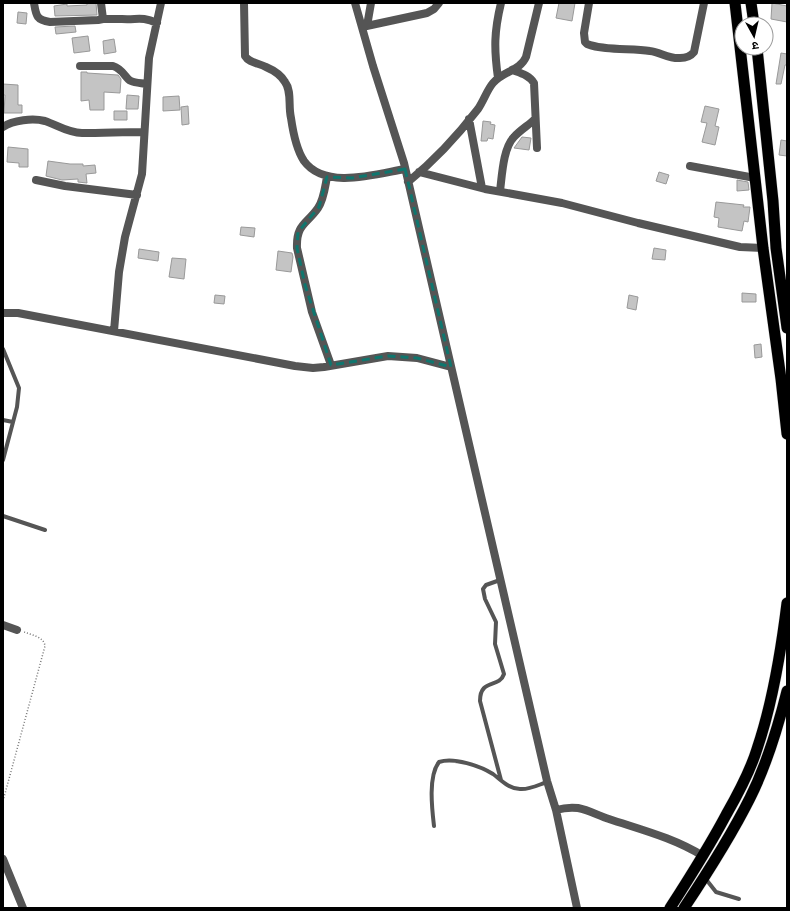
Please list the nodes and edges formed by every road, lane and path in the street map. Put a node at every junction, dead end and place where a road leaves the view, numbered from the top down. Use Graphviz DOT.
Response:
graph roads {
  1 [pos="34,3"];
  2 [pos="101,3"];
  3 [pos="161,3"];
  4 [pos="244,3"];
  5 [pos="355,3"];
  6 [pos="370,3"];
  7 [pos="439,3"];
  8 [pos="501,3"];
  9 [pos="539,3"];
  10 [pos="589,3"];
  11 [pos="704,3"];
  12 [pos="735,3"];
  13 [pos="751,3"];
  14 [pos="753,16"];
  15 [pos="103,19"];
  16 [pos="157,23"];
  17 [pos="364,26"];
  18 [pos="758,56"];
  19 [pos="80,66"];
  20 [pos="512,70"];
  21 [pos="498,78"];
  22 [pos="147,84"];
  23 [pos="469,119"];
  24 [pos="536,119"];
  25 [pos="3,127"];
  26 [pos="144,132"];
  27 [pos="537,148"];
  28 [pos="690,166"];
  29 [pos="405,169"];
  30 [pos="419,172"];
  31 [pos="327,177"];
  32 [pos="756,178"];
  33 [pos="36,180"];
  34 [pos="408,182"];
  35 [pos="482,188"];
  36 [pos="500,191"];
  37 [pos="137,195"];
  38 [pos="763,248"];
  39 [pos="3,313"];
  40 [pos="787,328"];
  41 [pos="114,332"];
  42 [pos="3,349"];
  43 [pos="331,365"];
  44 [pos="451,367"];
  45 [pos="3,420"];
  46 [pos="13,422"];
  47 [pos="787,434"];
  48 [pos="3,460"];
  49 [pos="3,516"];
  50 [pos="45,530"];
  51 [pos="500,580"];
  52 [pos="787,603"];
  53 [pos="3,625"];
  54 [pos="17,630"];
  55 [pos="787,691"];
  56 [pos="501,780"];
  57 [pos="547,781"];
  58 [pos="3,801"];
  59 [pos="556,810"];
  60 [pos="434,826"];
  61 [pos="703,856"];
  62 [pos="3,859"];
  63 [pos="704,878"];
  64 [pos="738,900"];
  65 [pos="23,908"];
  66 [pos="577,908"];
  67 [pos="670,908"];
  68 [pos="684,908"];
  1 -- 15 [label="street"];
  2 -- 15 [label="street"];
  3 -- 16 [label="street"];
  4 -- 31 [label="street"];
  5 -- 17 [label="street"];
  6 -- 17 [label="street"];
  7 -- 17 [label="street"];
  8 -- 21 [label="street"];
  9 -- 20 [label="street"];
  10 -- 11 [label="street"];
  12 -- 32 [label="highway"];
  13 -- 14 [label="highway"];
  15 -- 16 [label="street"];
  16 -- 22 [label="street"];
  17 -- 29 [label="street"];
  18 -- 40 [label="highway"];
  19 -- 22 [label="street"];
  20 -- 21 [label="street"];
  20 -- 24 [label="street"];
  21 -- 23 [label="street"];
  22 -- 26 [label="street"];
  23 -- 30 [label="street"];
  23 -- 35 [label="street"];
  24 -- 27 [label="street"];
  24 -- 36 [label="street"];
  25 -- 26 [label="street"];
  26 -- 37 [label="street"];
  28 -- 32 [label="street"];
  29 -- 31 [label="street"];
  29 -- 34 [label="street"];
  30 -- 34 [label="street"];
  30 -- 35 [label="street"];
  31 -- 43 [label="street"];
  32 -- 38 [label="highway"];
  33 -- 37 [label="street"];
  34 -- 44 [label="street"];
  35 -- 36 [label="street"];
  36 -- 38 [label="street"];
  37 -- 41 [label="street"];
  38 -- 47 [label="highway"];
  39 -- 41 [label="street"];
  41 -- 43 [label="street"];
  42 -- 46 [label="lane"];
  43 -- 44 [label="street"];
  44 -- 51 [label="street"];
  45 -- 46 [label="lane"];
  46 -- 48 [label="lane"];
  49 -- 50 [label="lane"];
  51 -- 56 [label="lane"];
  51 -- 57 [label="street"];
  52 -- 61 [label="highway"];
  53 -- 54 [label="street"];
  54 -- 58 [label="path"];
  55 -- 63 [label="highway"];
  56 -- 57 [label="lane"];
  56 -- 60 [label="lane"];
  57 -- 59 [label="street"];
  59 -- 61 [label="street"];
  59 -- 66 [label="street"];
  61 -- 67 [label="highway"];
  62 -- 65 [label="street"];
  63 -- 64 [label="lane"];
  63 -- 68 [label="highway"];
}
